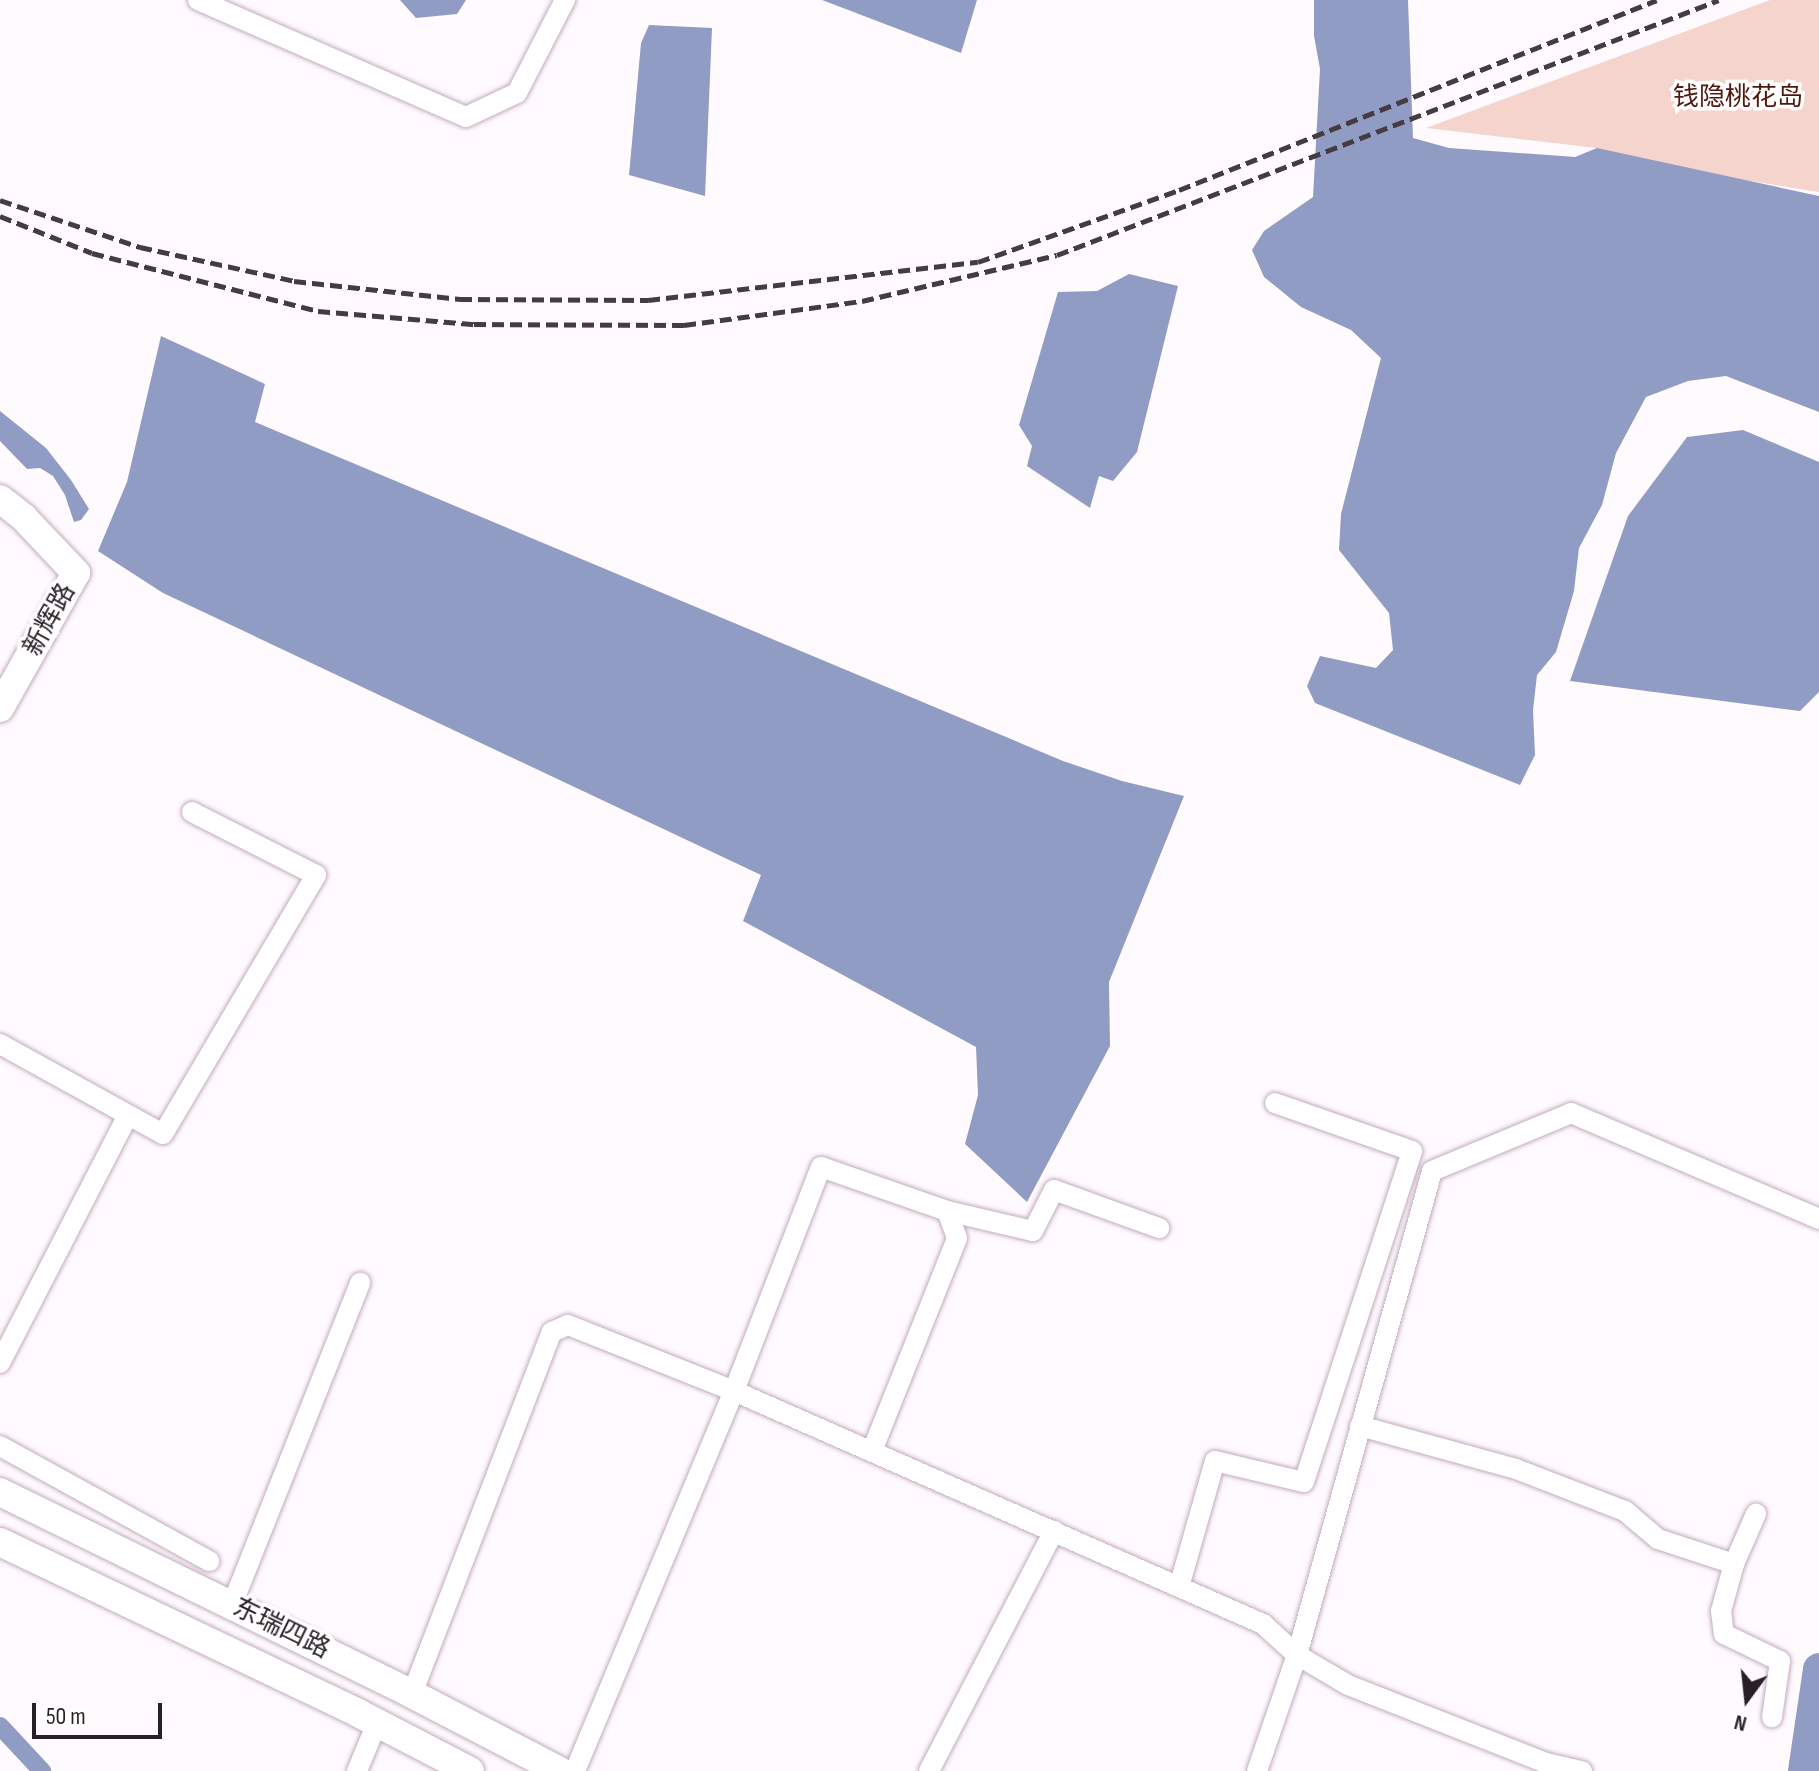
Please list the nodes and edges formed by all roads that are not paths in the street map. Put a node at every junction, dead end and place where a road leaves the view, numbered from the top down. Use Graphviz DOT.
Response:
graph roads {
  1 [pos="198,0"];
  2 [pos="565,0"];
  3 [pos="0,499"];
  4 [pos="0,708"];
  5 [pos="192,812"];
  6 [pos="0,1044"];
  7 [pos="1275,1103"];
  8 [pos="128,1115"];
  9 [pos="947,1211"];
  10 [pos="1819,1219"];
  11 [pos="1159,1228"];
  12 [pos="360,1283"];
  13 [pos="0,1363"];
  14 [pos="734,1391"];
  15 [pos="1360,1426"];
  16 [pos="0,1446"];
  17 [pos="872,1451"];
  18 [pos="0,1492"];
  19 [pos="1756,1514"];
  20 [pos="1054,1531"];
  21 [pos="0,1542"];
  22 [pos="209,1561"];
  23 [pos="1734,1564"];
  24 [pos="1179,1587"];
  25 [pos="232,1605"];
  26 [pos="1297,1655"];
  27 [pos="412,1694"];
  28 [pos="1772,1717"];
  29 [pos="377,1723"];
  30 [pos="357,1771"];
  31 [pos="470,1771"];
  32 [pos="560,1771"];
  33 [pos="575,1771"];
  34 [pos="929,1771"];
  35 [pos="1257,1771"];
  36 [pos="1582,1771"];
  1 -- 2 [label="street"];
  3 -- 4 [label="main road, 新辉路"];
  5 -- 8 [label="street"];
  6 -- 8 [label="street"];
  7 -- 24 [label="street"];
  8 -- 13 [label="street"];
  9 -- 11 [label="street"];
  9 -- 14 [label="street"];
  9 -- 17 [label="street"];
  10 -- 15 [label="street"];
  12 -- 25 [label="street"];
  14 -- 17 [label="street"];
  14 -- 27 [label="street"];
  14 -- 33 [label="street"];
  15 -- 23 [label="street"];
  15 -- 26 [label="street"];
  16 -- 22 [label="street"];
  17 -- 20 [label="street"];
  18 -- 25 [label="main road, 东瑞四路"];
  19 -- 23 [label="street"];
  20 -- 24 [label="street"];
  20 -- 34 [label="street"];
  21 -- 29 [label="main road, 东瑞四路"];
  23 -- 28 [label="street"];
  24 -- 26 [label="street"];
  25 -- 27 [label="main road, 东瑞四路"];
  26 -- 35 [label="street"];
  26 -- 36 [label="street"];
  27 -- 32 [label="main road, 东瑞四路"];
  29 -- 30 [label="street"];
  29 -- 31 [label="main road, 东瑞四路"];
}
